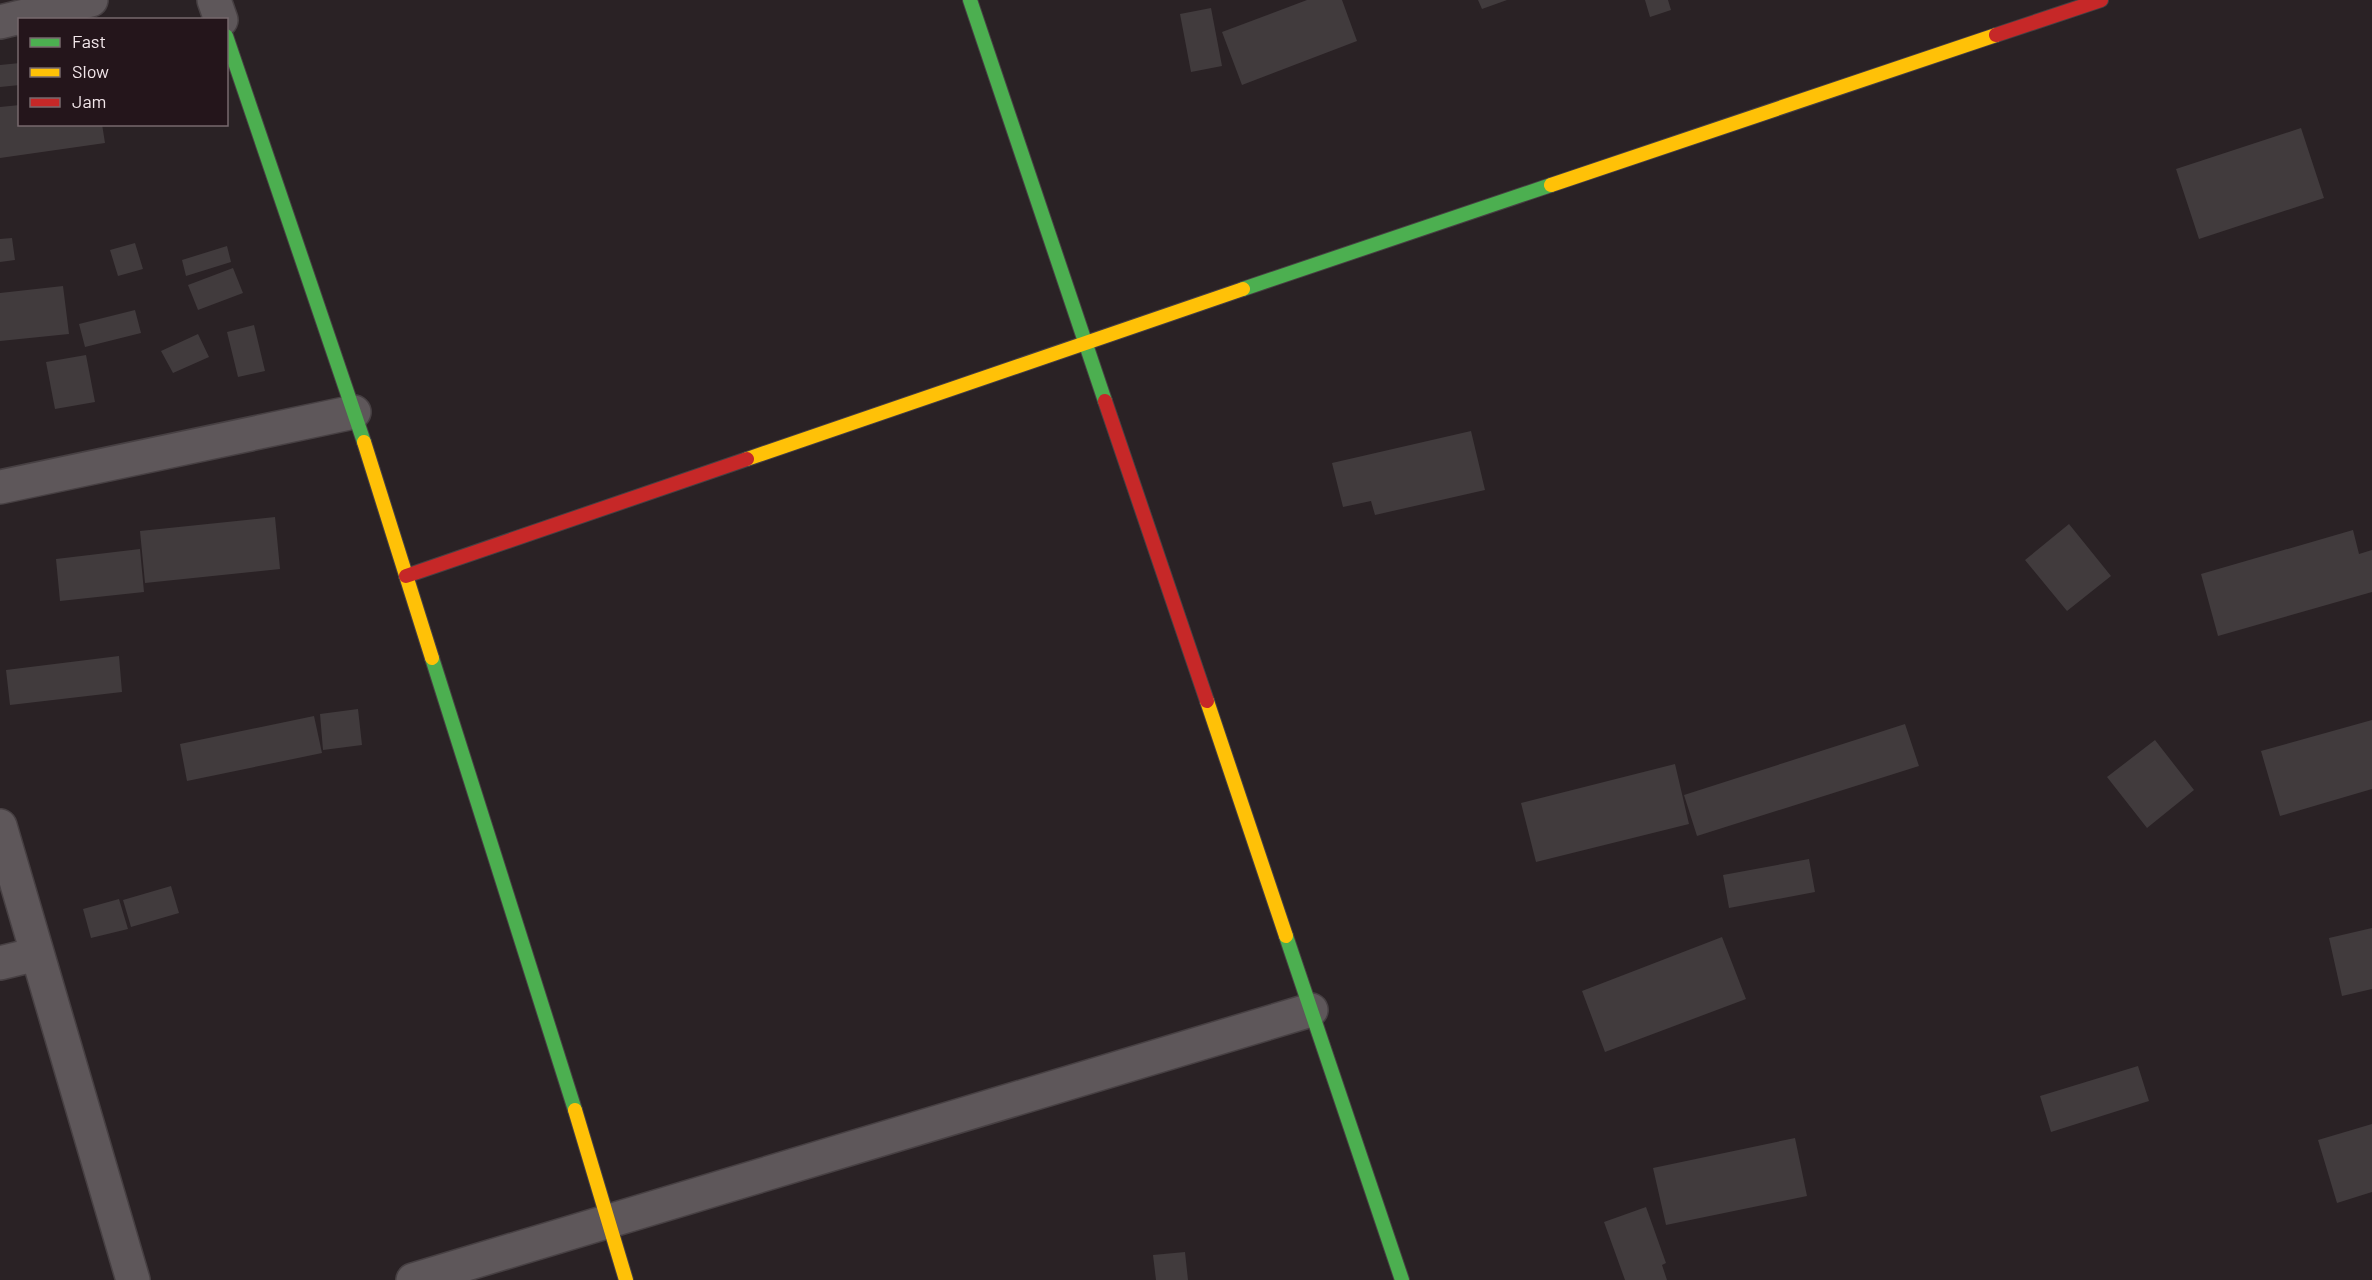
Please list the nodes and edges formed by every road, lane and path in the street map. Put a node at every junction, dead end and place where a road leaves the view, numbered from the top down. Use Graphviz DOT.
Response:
graph roads {
  1 [pos="91,0"];
  2 [pos="214,0"];
  3 [pos="970,0"];
  4 [pos="2101,0"];
  5 [pos="220,18"];
  6 [pos="0,22"];
  7 [pos="228,42"];
  8 [pos="1086,342"];
  9 [pos="354,412"];
  10 [pos="0,488"];
  11 [pos="406,576"];
  12 [pos="0,826"];
  13 [pos="37,954"];
  14 [pos="0,963"];
  15 [pos="1311,1010"];
  16 [pos="610,1221"];
  17 [pos="133,1280"];
  18 [pos="413,1280"];
  19 [pos="626,1280"];
  20 [pos="1402,1280"];
  1 -- 6 [label="street"];
  2 -- 5 [label="street"];
  3 -- 8 [label="street"];
  4 -- 8 [label="street"];
  7 -- 9 [label="street"];
  8 -- 11 [label="street"];
  8 -- 15 [label="street"];
  9 -- 10 [label="street"];
  9 -- 11 [label="street"];
  11 -- 16 [label="street"];
  12 -- 13 [label="street"];
  13 -- 14 [label="street"];
  13 -- 17 [label="street"];
  15 -- 16 [label="street"];
  15 -- 20 [label="street"];
  16 -- 18 [label="street"];
  16 -- 19 [label="street"];
}
